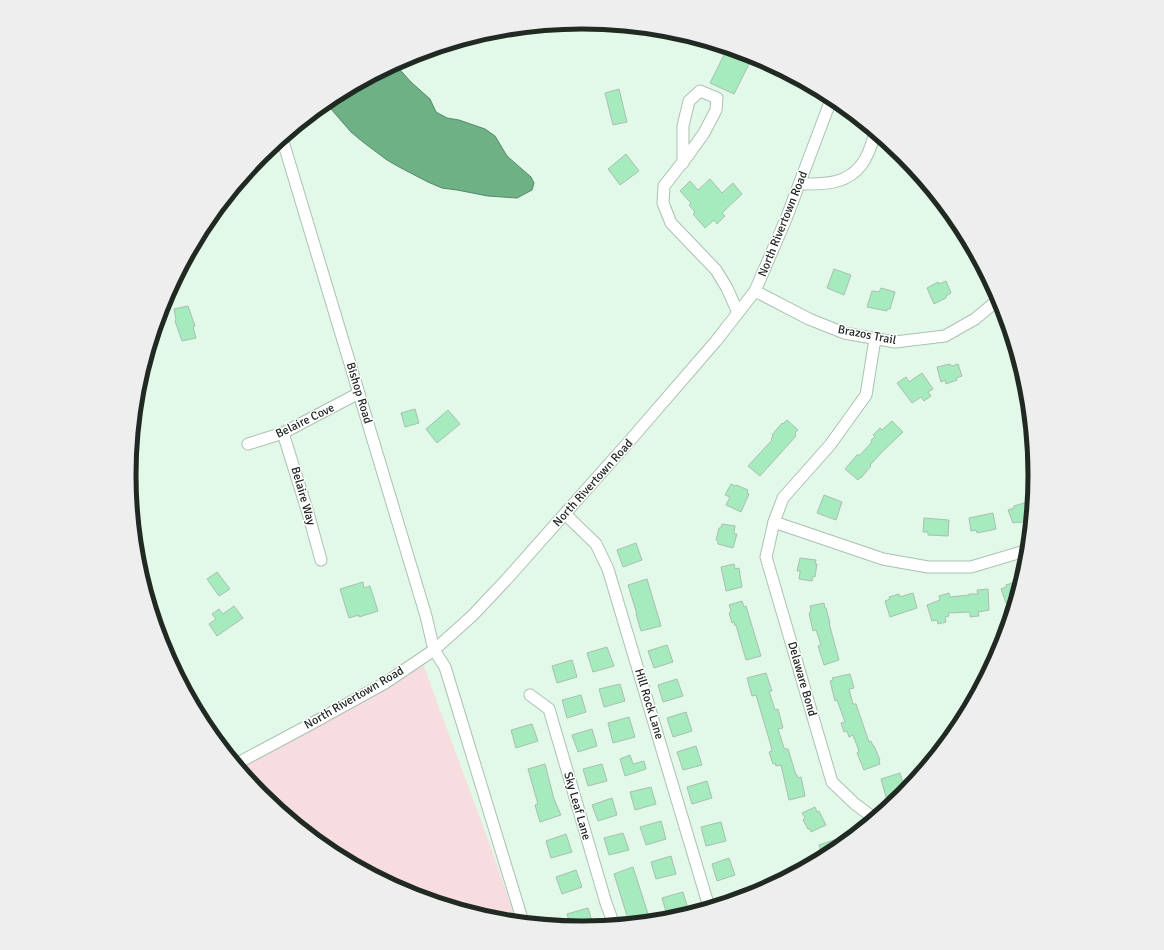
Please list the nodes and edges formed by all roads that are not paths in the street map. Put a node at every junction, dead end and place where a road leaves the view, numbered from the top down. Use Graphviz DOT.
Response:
graph roads {
  1 [pos="830,104"];
  2 [pos="873,138"];
  3 [pos="284,144"];
  4 [pos="683,163"];
  5 [pos="800,184"];
  6 [pos="755,291"];
  7 [pos="994,303"];
  8 [pos="738,313"];
  9 [pos="875,339"];
  10 [pos="359,393"];
  11 [pos="284,433"];
  12 [pos="248,444"];
  13 [pos="565,514"];
  14 [pos="774,522"];
  15 [pos="1021,552"];
  16 [pos="321,560"];
  17 [pos="434,650"];
  18 [pos="530,695"];
  19 [pos="241,762"];
  20 [pos="870,815"];
  21 [pos="708,903"];
  22 [pos="520,916"];
  23 [pos="612,920"];
  1 -- 5 [label="street, North Rivertown Road"];
  2 -- 5 [label="street"];
  3 -- 10 [label="street, Bishop Road"];
  4 -- 4 [label="street"];
  4 -- 8 [label="street"];
  5 -- 6 [label="street, North Rivertown Road"];
  6 -- 8 [label="street, North Rivertown Road"];
  6 -- 9 [label="street, Brazos Trail"];
  7 -- 9 [label="street, Brazos Trail"];
  8 -- 13 [label="street, North Rivertown Road"];
  9 -- 14 [label="street, Delaware Bond"];
  10 -- 11 [label="street, Belaire Cove"];
  10 -- 17 [label="street, Bishop Road"];
  11 -- 12 [label="street, Belaire Cove"];
  11 -- 16 [label="street, Belaire Way"];
  13 -- 17 [label="street, North Rivertown Road"];
  13 -- 21 [label="street, Hill Rock Lane"];
  14 -- 15 [label="street"];
  14 -- 20 [label="street, Delaware Bond"];
  17 -- 19 [label="street, North Rivertown Road"];
  17 -- 22 [label="street, Bishop Road"];
  18 -- 23 [label="street, Sky Leaf Lane"];
}
